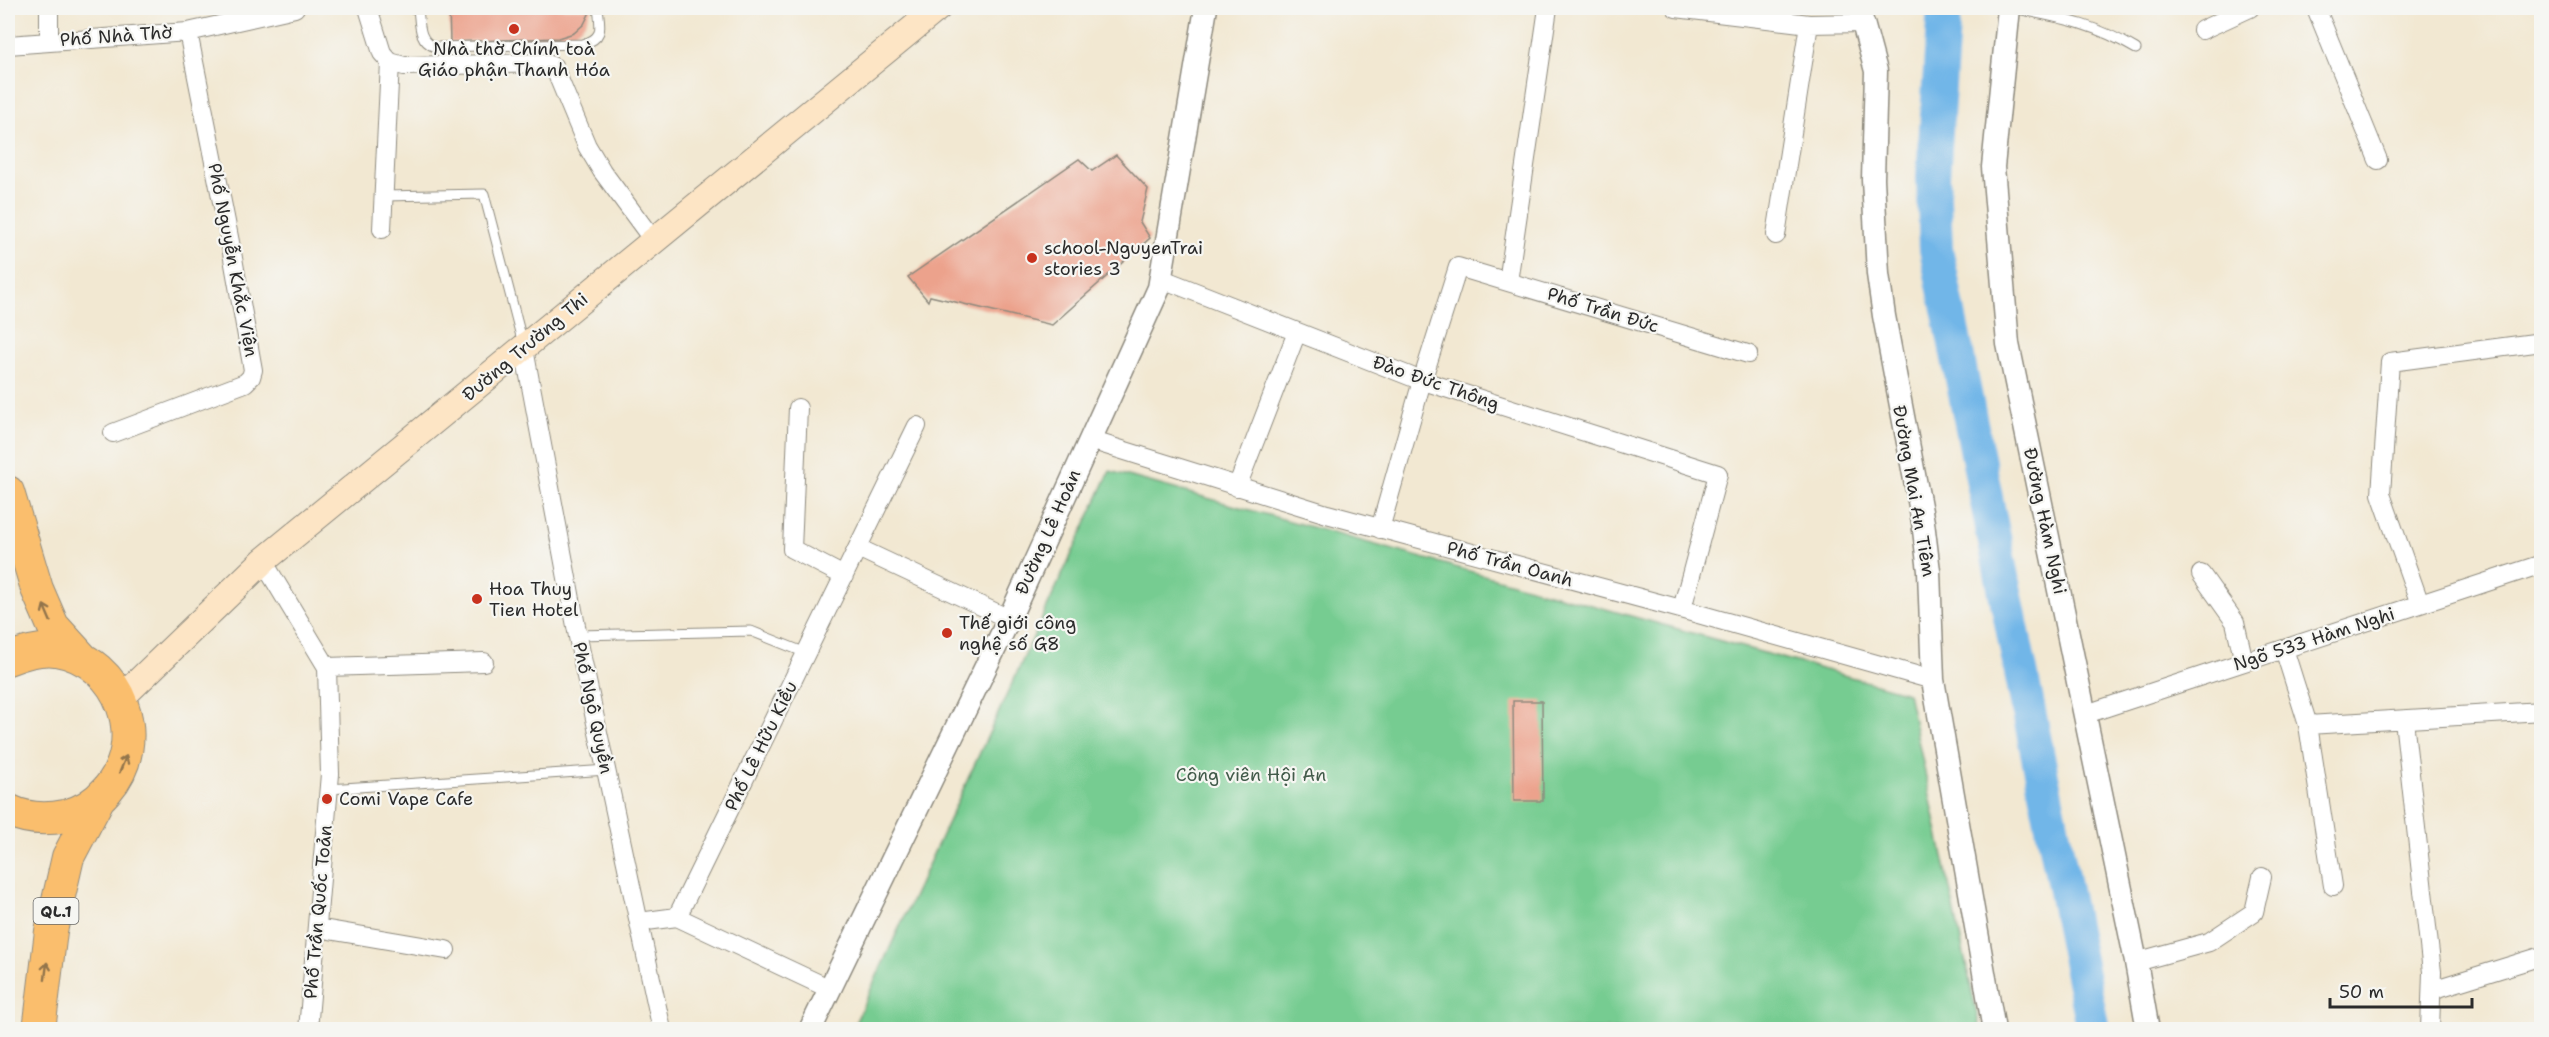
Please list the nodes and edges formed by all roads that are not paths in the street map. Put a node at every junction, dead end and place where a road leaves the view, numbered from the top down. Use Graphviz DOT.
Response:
graph roads {
  1 [pos="49,8"];
  2 [pos="295,8"];
  3 [pos="368,8"];
  4 [pos="418,8"];
  5 [pos="598,8"];
  6 [pos="938,8"];
  7 [pos="1206,8"];
  8 [pos="1548,8"];
  9 [pos="1676,8"];
  10 [pos="2011,8"];
  11 [pos="2250,8"];
  12 [pos="2316,8"];
  13 [pos="1703,9"];
  14 [pos="1863,15"];
  15 [pos="1809,24"];
  16 [pos="2202,30"];
  17 [pos="188,32"];
  18 [pos="49,41"];
  19 [pos="8,45"];
  20 [pos="2136,49"];
  21 [pos="390,62"];
  22 [pos="2378,160"];
  23 [pos="384,196"];
  24 [pos="382,229"];
  25 [pos="1776,235"];
  26 [pos="653,240"];
  27 [pos="1160,278"];
  28 [pos="1508,282"];
  29 [pos="1297,332"];
  30 [pos="2541,342"];
  31 [pos="524,349"];
  32 [pos="1748,354"];
  33 [pos="1422,381"];
  34 [pos="798,408"];
  35 [pos="917,426"];
  36 [pos="114,433"];
  37 [pos="1090,440"];
  38 [pos="1237,487"];
  39 [pos="8,492"];
  40 [pos="1380,529"];
  41 [pos="858,548"];
  42 [pos="263,561"];
  43 [pos="2541,564"];
  44 [pos="2201,574"];
  45 [pos="844,576"];
  46 [pos="2420,604"];
  47 [pos="1682,609"];
  48 [pos="1009,619"];
  49 [pos="578,634"];
  50 [pos="2284,649"];
  51 [pos="806,653"];
  52 [pos="8,659"];
  53 [pos="83,659"];
  54 [pos="484,662"];
  55 [pos="2244,662"];
  56 [pos="327,667"];
  57 [pos="1933,680"];
  58 [pos="121,698"];
  59 [pos="2541,711"];
  60 [pos="2086,714"];
  61 [pos="2404,720"];
  62 [pos="2308,726"];
  63 [pos="607,771"];
  64 [pos="328,789"];
  65 [pos="98,800"];
  66 [pos="8,810"];
  67 [pos="2262,877"];
  68 [pos="2333,886"];
  69 [pos="677,917"];
  70 [pos="639,922"];
  71 [pos="317,928"];
  72 [pos="446,950"];
  73 [pos="2541,956"];
  74 [pos="2136,962"];
  75 [pos="830,988"];
  76 [pos="2432,990"];
  77 [pos="39,1029"];
  78 [pos="308,1029"];
  79 [pos="662,1029"];
  80 [pos="810,1029"];
  81 [pos="1994,1029"];
  82 [pos="2148,1029"];
  83 [pos="2430,1029"];
  1 -- 18 [label="street"];
  2 -- 17 [label="street, Phố Nhà Thờ"];
  3 -- 4 [label="lane"];
  3 -- 21 [label="street"];
  4 -- 5 [label="lane"];
  6 -- 26 [label="main road, Đường Trường Thi"];
  7 -- 27 [label="street, Đường Lê Hoàn"];
  8 -- 28 [label="street"];
  9 -- 13 [label="street"];
  10 -- 20 [label="lane"];
  10 -- 60 [label="street, Đường Hàm Nghi"];
  11 -- 16 [label="street"];
  12 -- 22 [label="street"];
  13 -- 15 [label="street"];
  14 -- 15 [label="street"];
  14 -- 57 [label="street, Đường Mai An Tiêm"];
  15 -- 25 [label="street"];
  17 -- 18 [label="street, Phố Nhà Thờ"];
  17 -- 36 [label="street, Phố Nguyễn Khắc Viện"];
  18 -- 19 [label="street, Phố Nhà Thờ"];
  21 -- 23 [label="street"];
  21 -- 26 [label="street"];
  23 -- 24 [label="street"];
  23 -- 31 [label="lane"];
  26 -- 31 [label="main road, Đường Trường Thi"];
  27 -- 29 [label="street, Đào Đức Thông"];
  27 -- 37 [label="street, Đường Lê Hoàn"];
  28 -- 32 [label="street, Phố Trần Đức"];
  28 -- 33 [label="street, Phố Trần Đức"];
  29 -- 33 [label="street, Đào Đức Thông"];
  29 -- 38 [label="street"];
  30 -- 46 [label="street"];
  31 -- 42 [label="main road, Đường Trường Thi"];
  31 -- 49 [label="street, Phố Ngô Quyền"];
  33 -- 40 [label="street"];
  33 -- 47 [label="street, Đào Đức Thông"];
  34 -- 45 [label="street"];
  35 -- 41 [label="street, Phố Lê Hữu Kiều"];
  37 -- 38 [label="street, Phố Trần Oanh"];
  37 -- 48 [label="street, Đường Lê Hoàn"];
  38 -- 40 [label="street, Phố Trần Oanh"];
  53 -- 39 [label="highway, one-way"];
  40 -- 47 [label="street, Phố Trần Oanh"];
  41 -- 45 [label="street, Phố Lê Hữu Kiều"];
  41 -- 48 [label="street"];
  42 -- 56 [label="street"];
  42 -- 58 [label="main road, Đường Trường Thi"];
  43 -- 46 [label="street, Ngõ 533 Hàm Nghi"];
  44 -- 55 [label="street"];
  45 -- 51 [label="street, Phố Lê Hữu Kiều"];
  46 -- 50 [label="street, Ngõ 533 Hàm Nghi"];
  47 -- 57 [label="street, Phố Trần Oanh"];
  48 -- 75 [label="street, Đường Lê Hoàn"];
  49 -- 51 [label="lane"];
  49 -- 63 [label="street, Phố Ngô Quyền"];
  50 -- 55 [label="street, Ngõ 533 Hàm Nghi"];
  50 -- 62 [label="street"];
  51 -- 69 [label="street, Phố Lê Hữu Kiều"];
  52 -- 53 [label="highway"];
  53 -- 58 [label="highway"];
  54 -- 56 [label="street"];
  55 -- 60 [label="street, Ngõ 533 Hàm Nghi"];
  56 -- 64 [label="street, Phố Trần Quốc Toản"];
  57 -- 81 [label="street, Đường Mai An Tiêm"];
  65 -- 58 [label="highway, one-way"];
  59 -- 61 [label="street"];
  60 -- 74 [label="street, Đường Hàm Nghi"];
  61 -- 62 [label="street"];
  61 -- 76 [label="street"];
  62 -- 68 [label="street"];
  63 -- 64 [label="lane"];
  63 -- 70 [label="street, Phố Ngô Quyền"];
  64 -- 71 [label="street, Phố Trần Quốc Toản"];
  65 -- 66 [label="highway"];
  77 -- 65 [label="highway, QL.1, one-way"];
  67 -- 74 [label="street"];
  69 -- 70 [label="street"];
  69 -- 75 [label="street"];
  70 -- 79 [label="street, Phố Ngô Quyền"];
  71 -- 72 [label="street"];
  71 -- 78 [label="street, Phố Trần Quốc Toản"];
  73 -- 76 [label="street"];
  74 -- 82 [label="street, Đường Hàm Nghi"];
  75 -- 80 [label="street, Đường Lê Hoàn"];
  76 -- 83 [label="street"];
}
